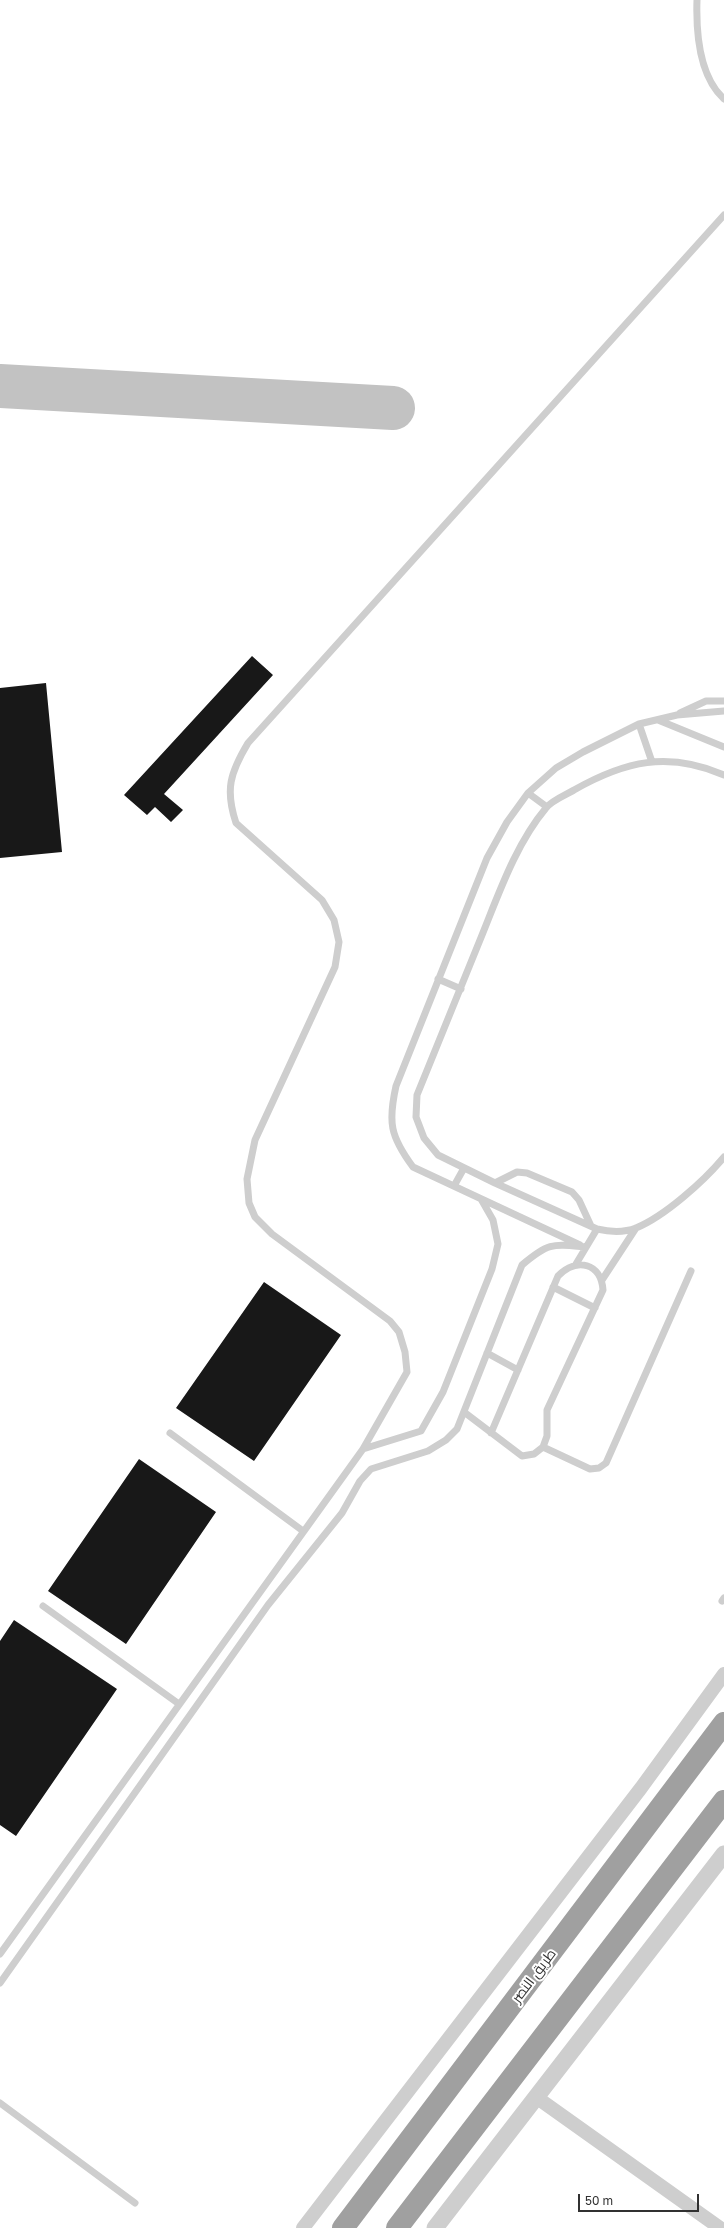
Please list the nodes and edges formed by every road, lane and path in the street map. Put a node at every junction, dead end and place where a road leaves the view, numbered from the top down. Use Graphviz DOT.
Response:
graph roads {
  1 [pos="697,0"];
  2 [pos="724,99"];
  3 [pos="724,215"];
  4 [pos="724,701"];
  5 [pos="724,711"];
  6 [pos="677,715"];
  7 [pos="657,720"];
  8 [pos="639,724"];
  9 [pos="724,747"];
  10 [pos="652,762"];
  11 [pos="724,775"];
  12 [pos="528,793"];
  13 [pos="547,806"];
  14 [pos="438,979"];
  15 [pos="461,989"];
  16 [pos="724,1157"];
  17 [pos="464,1168"];
  18 [pos="495,1183"];
  19 [pos="454,1186"];
  20 [pos="481,1199"];
  21 [pos="594,1227"];
  22 [pos="636,1228"];
  23 [pos="586,1247"];
  24 [pos="576,1264"];
  25 [pos="691,1271"];
  26 [pos="602,1280"];
  27 [pos="553,1287"];
  28 [pos="595,1308"];
  29 [pos="487,1353"];
  30 [pos="518,1370"];
  31 [pos="464,1412"];
  32 [pos="170,1433"];
  33 [pos="491,1433"];
  34 [pos="543,1447"];
  35 [pos="363,1450"];
  36 [pos="303,1531"];
  37 [pos="43,1606"];
  38 [pos="724,1674"];
  39 [pos="179,1704"];
  40 [pos="724,1723"];
  41 [pos="724,1801"];
  42 [pos="724,1854"];
  43 [pos="0,1954"];
  44 [pos="0,1983"];
  45 [pos="536,2097"];
  46 [pos="0,2102"];
  47 [pos="135,2203"];
  48 [pos="303,2228"];
  49 [pos="344,2228"];
  50 [pos="397,2228"];
  51 [pos="435,2228"];
  52 [pos="720,2228"];
  1 -- 2 [label="lane"];
  3 -- 35 [label="lane"];
  4 -- 6 [label="lane"];
  5 -- 6 [label="lane"];
  6 -- 7 [label="lane"];
  7 -- 8 [label="lane"];
  7 -- 9 [label="lane"];
  8 -- 10 [label="lane"];
  8 -- 12 [label="lane"];
  10 -- 11 [label="lane"];
  10 -- 13 [label="lane"];
  12 -- 13 [label="lane"];
  12 -- 14 [label="lane"];
  13 -- 15 [label="lane"];
  14 -- 15 [label="lane"];
  14 -- 19 [label="lane"];
  15 -- 17 [label="lane"];
  16 -- 22 [label="lane"];
  17 -- 18 [label="lane"];
  17 -- 19 [label="lane"];
  18 -- 21 [label="lane"];
  18 -- 21 [label="lane"];
  19 -- 20 [label="lane"];
  20 -- 23 [label="lane"];
  20 -- 35 [label="lane"];
  21 -- 22 [label="lane"];
  21 -- 23 [label="lane"];
  22 -- 26 [label="lane"];
  23 -- 24 [label="lane"];
  23 -- 29 [label="lane"];
  24 -- 26 [label="lane"];
  24 -- 27 [label="lane"];
  25 -- 34 [label="lane"];
  26 -- 28 [label="lane"];
  27 -- 28 [label="lane"];
  27 -- 30 [label="lane"];
  28 -- 34 [label="lane"];
  29 -- 30 [label="lane"];
  29 -- 31 [label="lane"];
  30 -- 33 [label="lane"];
  31 -- 33 [label="lane"];
  31 -- 44 [label="lane"];
  32 -- 36 [label="lane"];
  33 -- 34 [label="lane"];
  35 -- 36 [label="lane"];
  36 -- 39 [label="lane"];
  37 -- 39 [label="lane"];
  38 -- 48 [label="street"];
  39 -- 43 [label="lane"];
  40 -- 49 [label="highway, طريق النصر"];
  41 -- 50 [label="highway"];
  42 -- 45 [label="street"];
  45 -- 51 [label="street"];
  45 -- 52 [label="street"];
  46 -- 47 [label="lane"];
}
